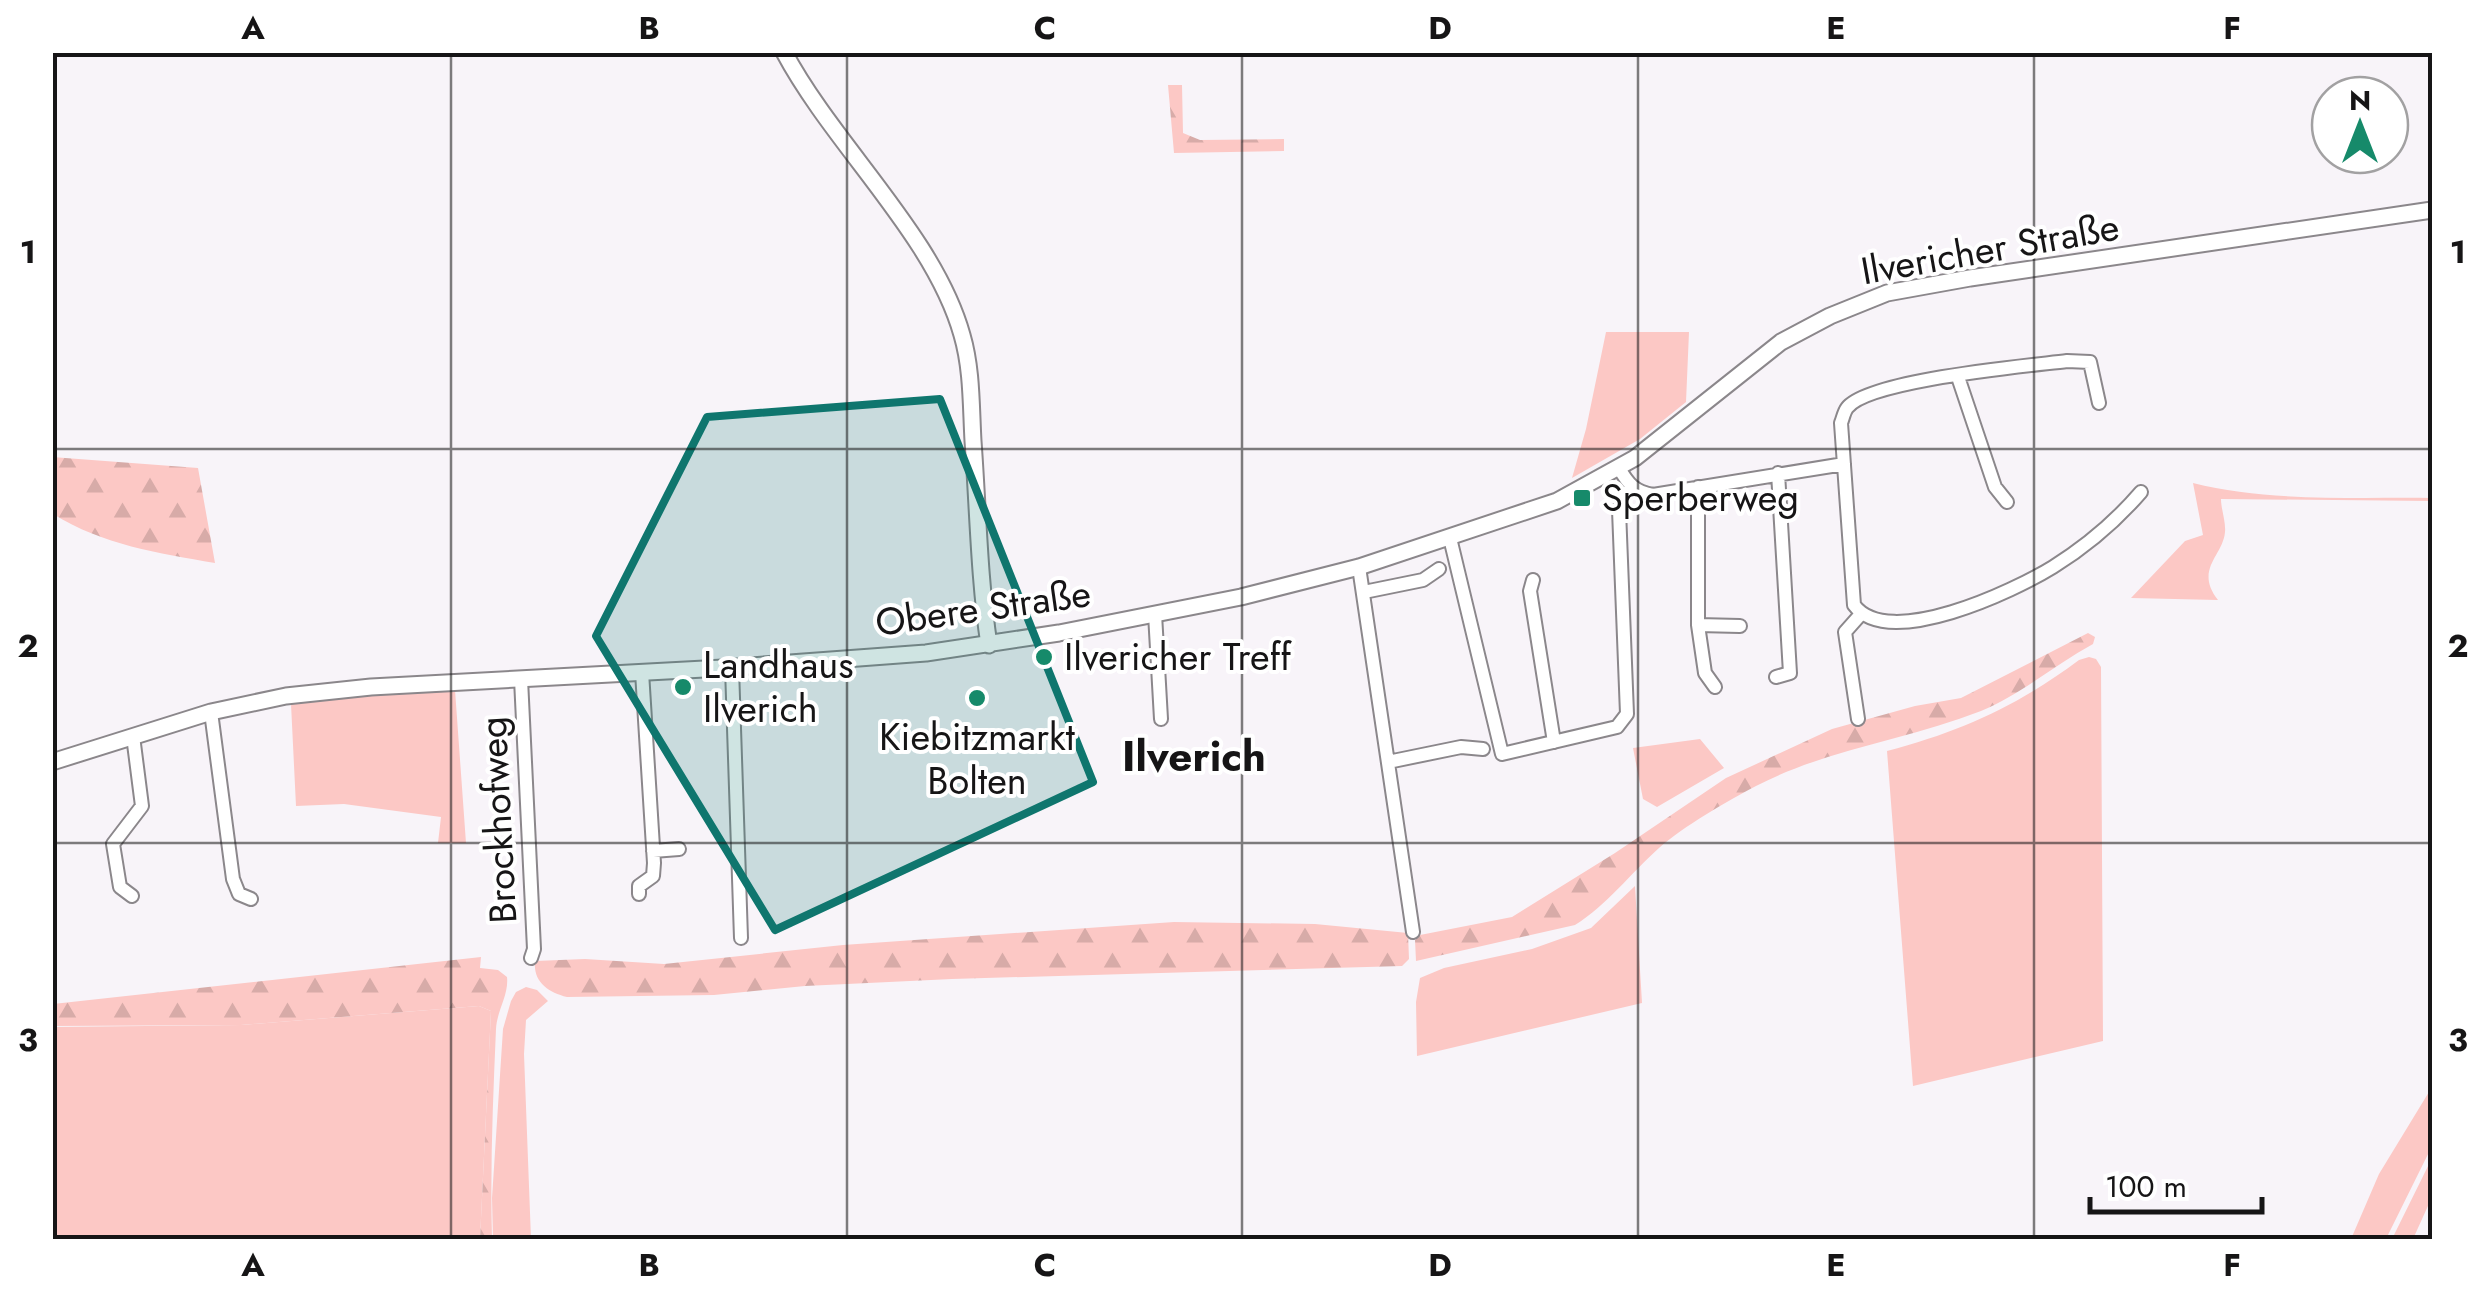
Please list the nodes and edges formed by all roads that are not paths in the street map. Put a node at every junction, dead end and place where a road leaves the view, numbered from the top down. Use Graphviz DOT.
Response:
graph roads {
  1 [pos="784,52"];
  2 [pos="2432,210"];
  3 [pos="1958,376"];
  4 [pos="2098,403"];
  5 [pos="1844,464"];
  6 [pos="1619,468"];
  7 [pos="1778,473"];
  8 [pos="1632,487"];
  9 [pos="1698,487"];
  10 [pos="2141,492"];
  11 [pos="1556,501"];
  12 [pos="2008,502"];
  13 [pos="1450,538"];
  14 [pos="1359,567"];
  15 [pos="1439,569"];
  16 [pos="1533,580"];
  17 [pos="1364,592"];
  18 [pos="1155,614"];
  19 [pos="1861,614"];
  20 [pos="1698,625"];
  21 [pos="1740,626"];
  22 [pos="989,645"];
  23 [pos="732,668"];
  24 [pos="642,672"];
  25 [pos="1776,677"];
  26 [pos="521,678"];
  27 [pos="1715,687"];
  28 [pos="211,712"];
  29 [pos="1161,719"];
  30 [pos="1858,719"];
  31 [pos="133,736"];
  32 [pos="1554,742"];
  33 [pos="1483,749"];
  34 [pos="52,762"];
  35 [pos="1388,762"];
  36 [pos="679,849"];
  37 [pos="652,851"];
  38 [pos="638,894"];
  39 [pos="132,896"];
  40 [pos="251,898"];
  41 [pos="1413,932"];
  42 [pos="740,938"];
  43 [pos="531,958"];
  1 -- 22 [label="street"];
  2 -- 6 [label="street, Ilvericher Straße"];
  3 -- 4 [label="street"];
  3 -- 5 [label="street"];
  3 -- 12 [label="street"];
  5 -- 7 [label="street"];
  5 -- 19 [label="street"];
  6 -- 8 [label="street"];
  6 -- 11 [label="street, Ilvericher Straße"];
  7 -- 9 [label="street"];
  7 -- 25 [label="street"];
  8 -- 9 [label="street"];
  8 -- 32 [label="street"];
  9 -- 20 [label="street"];
  10 -- 19 [label="street"];
  11 -- 13 [label="street, Obere Straße"];
  13 -- 14 [label="street, Obere Straße"];
  13 -- 32 [label="street"];
  14 -- 17 [label="street"];
  14 -- 18 [label="street, Obere Straße"];
  15 -- 17 [label="street"];
  16 -- 32 [label="street"];
  17 -- 35 [label="street"];
  18 -- 22 [label="street, Obere Straße"];
  18 -- 29 [label="street"];
  19 -- 30 [label="street"];
  20 -- 21 [label="street"];
  20 -- 27 [label="street"];
  22 -- 23 [label="street, Obere Straße"];
  23 -- 24 [label="street, Obere Straße"];
  23 -- 42 [label="street"];
  24 -- 26 [label="street, Obere Straße"];
  24 -- 37 [label="street"];
  26 -- 28 [label="street, Obere Straße"];
  26 -- 43 [label="street, Brockhofweg"];
  28 -- 31 [label="street, Obere Straße"];
  28 -- 40 [label="street"];
  31 -- 34 [label="street, Obere Straße"];
  31 -- 39 [label="street"];
  33 -- 35 [label="street"];
  35 -- 41 [label="street"];
  36 -- 37 [label="street"];
  37 -- 38 [label="street"];
}
